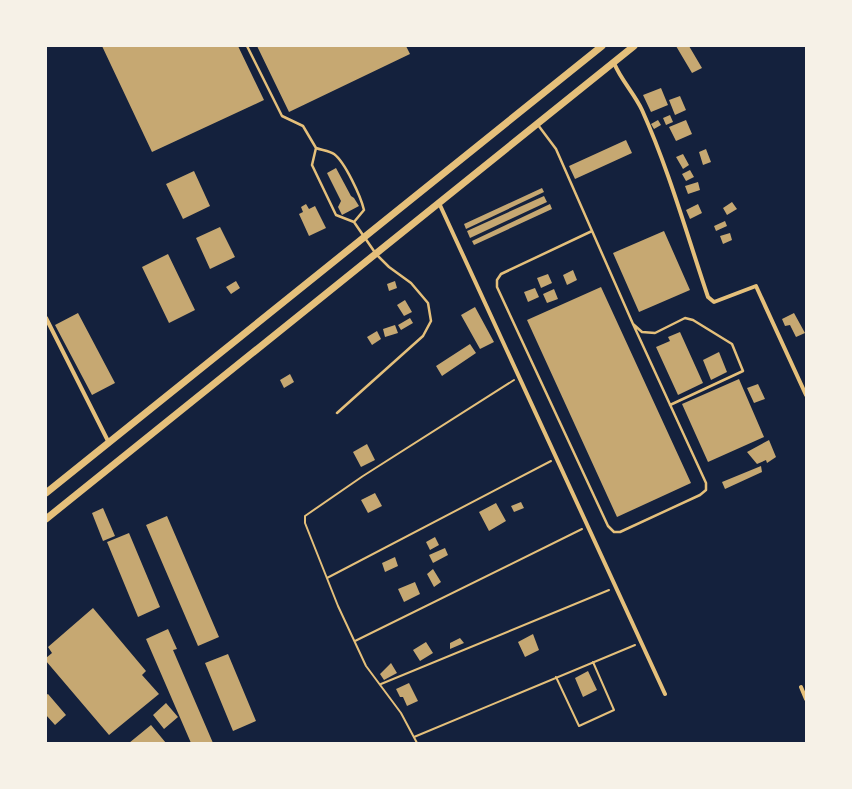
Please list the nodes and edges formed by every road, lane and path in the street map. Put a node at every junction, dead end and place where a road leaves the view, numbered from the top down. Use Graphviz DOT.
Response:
graph roads {
  1 [pos="247,46"];
  2 [pos="602,46"];
  3 [pos="634,46"];
  4 [pos="614,63"];
  5 [pos="537,125"];
  6 [pos="316,148"];
  7 [pos="439,204"];
  8 [pos="354,222"];
  9 [pos="592,231"];
  10 [pos="364,238"];
  11 [pos="376,254"];
  12 [pos="46,318"];
  13 [pos="633,324"];
  14 [pos="518,377"];
  15 [pos="806,395"];
  16 [pos="670,405"];
  17 [pos="337,413"];
  18 [pos="109,443"];
  19 [pos="555,459"];
  20 [pos="46,493"];
  21 [pos="46,519"];
  22 [pos="587,527"];
  23 [pos="327,578"];
  24 [pos="616,587"];
  25 [pos="355,641"];
  26 [pos="641,642"];
  27 [pos="593,662"];
  28 [pos="556,677"];
  29 [pos="381,684"];
  30 [pos="801,687"];
  31 [pos="665,694"];
  32 [pos="806,699"];
  33 [pos="414,736"];
  34 [pos="417,743"];
  1 -- 6 [label="lane"];
  2 -- 10 [label="main road"];
  3 -- 4 [label="main road"];
  4 -- 5 [label="main road"];
  4 -- 15 [label="street"];
  5 -- 7 [label="main road"];
  5 -- 9 [label="lane"];
  6 -- 8 [label="lane"];
  6 -- 8 [label="lane"];
  7 -- 11 [label="main road"];
  7 -- 14 [label="street"];
  8 -- 10 [label="lane"];
  9 -- 13 [label="lane"];
  9 -- 16 [label="lane"];
  10 -- 11 [label="lane"];
  10 -- 18 [label="main road"];
  11 -- 17 [label="lane"];
  11 -- 21 [label="main road"];
  12 -- 18 [label="street"];
  13 -- 16 [label="lane"];
  13 -- 16 [label="lane"];
  14 -- 19 [label="street"];
  14 -- 23 [label="path"];
  18 -- 20 [label="main road"];
  19 -- 22 [label="street"];
  19 -- 23 [label="path"];
  22 -- 24 [label="street"];
  22 -- 25 [label="path"];
  23 -- 25 [label="path"];
  24 -- 26 [label="street"];
  24 -- 29 [label="path"];
  25 -- 29 [label="path"];
  26 -- 27 [label="path"];
  26 -- 31 [label="street"];
  27 -- 28 [label="path"];
  27 -- 28 [label="path"];
  28 -- 33 [label="path"];
  29 -- 33 [label="path"];
  30 -- 32 [label="street"];
  33 -- 34 [label="path"];
}
